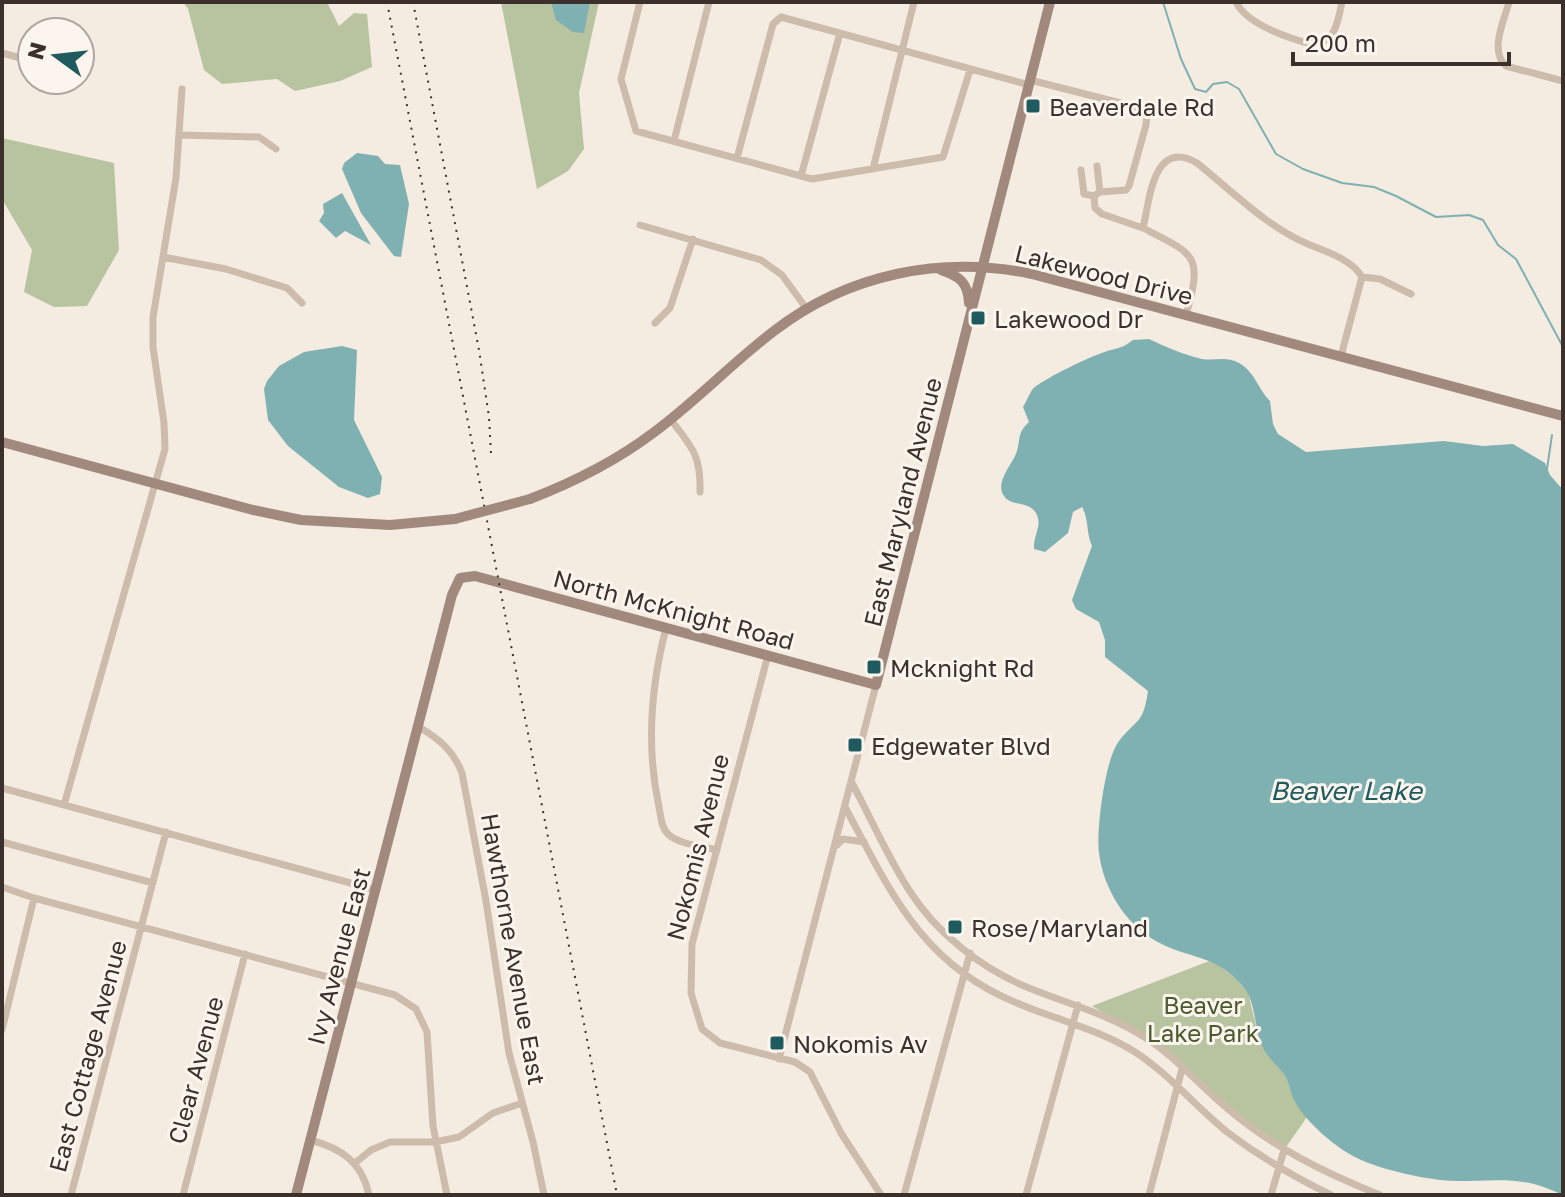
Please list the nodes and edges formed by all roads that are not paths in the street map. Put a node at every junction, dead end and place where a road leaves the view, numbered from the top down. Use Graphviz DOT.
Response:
graph roads {
  1 [pos="640,2"];
  2 [pos="709,2"];
  3 [pos="914,2"];
  4 [pos="1050,2"];
  5 [pos="1236,2"];
  6 [pos="1342,2"];
  7 [pos="1509,2"];
  8 [pos="840,33"];
  9 [pos="904,51"];
  10 [pos="970,70"];
  11 [pos="1563,81"];
  12 [pos="1030,82"];
  13 [pos="182,89"];
  14 [pos="180,135"];
  15 [pos="674,141"];
  16 [pos="276,149"];
  17 [pos="737,158"];
  18 [pos="1097,166"];
  19 [pos="873,169"];
  20 [pos="1081,170"];
  21 [pos="801,176"];
  22 [pos="1097,194"];
  23 [pos="640,225"];
  24 [pos="1143,228"];
  25 [pos="693,239"];
  26 [pos="163,257"];
  27 [pos="982,267"];
  28 [pos="936,268"];
  29 [pos="1362,277"];
  30 [pos="1411,294"];
  31 [pos="302,303"];
  32 [pos="806,308"];
  33 [pos="1186,315"];
  34 [pos="968,321"];
  35 [pos="655,323"];
  36 [pos="1341,356"];
  37 [pos="1563,416"];
  38 [pos="671,420"];
  39 [pos="2,442"];
  40 [pos="156,484"];
  41 [pos="700,492"];
  42 [pos="462,577"];
  43 [pos="666,628"];
  44 [pos="768,655"];
  45 [pos="876,685"];
  46 [pos="419,727"];
  47 [pos="852,783"];
  48 [pos="2,788"];
  49 [pos="64,805"];
  50 [pos="845,807"];
  51 [pos="166,832"];
  52 [pos="2,842"];
  53 [pos="864,842"];
  54 [pos="835,846"];
  55 [pos="717,850"];
  56 [pos="153,883"];
  57 [pos="2,887"];
  58 [pos="376,890"];
  59 [pos="34,898"];
  60 [pos="141,927"];
  61 [pos="970,953"];
  62 [pos="245,954"];
  63 [pos="964,972"];
  64 [pos="351,983"];
  65 [pos="1078,1005"];
  66 [pos="1073,1023"];
  67 [pos="2,1030"];
  68 [pos="779,1059"];
  69 [pos="1182,1069"];
  70 [pos="1177,1087"];
  71 [pos="522,1103"];
  72 [pos="310,1140"];
  73 [pos="435,1142"];
  74 [pos="1284,1150"];
  75 [pos="355,1163"];
  76 [pos="1279,1169"];
  77 [pos="71,1195"];
  78 [pos="183,1195"];
  79 [pos="296,1195"];
  80 [pos="369,1195"];
  81 [pos="447,1195"];
  82 [pos="544,1195"];
  83 [pos="881,1195"];
  84 [pos="904,1195"];
  85 [pos="1026,1195"];
  86 [pos="1149,1195"];
  87 [pos="1271,1195"];
  88 [pos="1331,1195"];
  89 [pos="1380,1195"];
  1 -- 15 [label="street"];
  2 -- 15 [label="street"];
  3 -- 9 [label="street"];
  4 -- 12 [label="street, East Maryland Avenue"];
  5 -- 6 [label="street"];
  7 -- 11 [label="street"];
  8 -- 9 [label="street"];
  8 -- 17 [label="street"];
  8 -- 21 [label="street"];
  9 -- 10 [label="street"];
  9 -- 19 [label="street"];
  10 -- 12 [label="street"];
  10 -- 19 [label="street"];
  12 -- 22 [label="street"];
  12 -- 27 [label="street, East Maryland Avenue"];
  13 -- 14 [label="street"];
  14 -- 16 [label="street"];
  14 -- 26 [label="street"];
  15 -- 17 [label="street"];
  17 -- 21 [label="street"];
  18 -- 22 [label="street"];
  19 -- 21 [label="street"];
  20 -- 22 [label="street"];
  22 -- 24 [label="street"];
  23 -- 25 [label="street"];
  24 -- 29 [label="street"];
  24 -- 33 [label="street"];
  25 -- 32 [label="street"];
  25 -- 35 [label="street"];
  26 -- 31 [label="street"];
  26 -- 40 [label="street"];
  27 -- 28 [label="street, Lakewood Drive"];
  27 -- 33 [label="street, Lakewood Drive"];
  27 -- 34 [label="street, East Maryland Avenue"];
  28 -- 32 [label="street, Lakewood Drive"];
  28 -- 34 [label="street"];
  29 -- 30 [label="street"];
  29 -- 36 [label="street"];
  32 -- 38 [label="street, Lakewood Drive"];
  33 -- 36 [label="street, Lakewood Drive"];
  34 -- 45 [label="street, East Maryland Avenue"];
  36 -- 37 [label="street, Lakewood Drive"];
  38 -- 40 [label="street, Lakewood Drive, bridge"];
  38 -- 41 [label="street"];
  39 -- 40 [label="street"];
  40 -- 49 [label="street"];
  42 -- 43 [label="street, North McKnight Road"];
  42 -- 46 [label="street, Ivy Avenue East"];
  43 -- 44 [label="street, North McKnight Road"];
  43 -- 55 [label="street"];
  44 -- 45 [label="street, North McKnight Road"];
  44 -- 55 [label="street, Nokomis Avenue"];
  45 -- 47 [label="street, East Maryland Avenue"];
  46 -- 58 [label="street, Ivy Avenue East"];
  46 -- 71 [label="street, Hawthorne Avenue East"];
  47 -- 50 [label="street, East Maryland Avenue"];
  47 -- 61 [label="street"];
  48 -- 49 [label="street"];
  49 -- 51 [label="street"];
  50 -- 53 [label="street"];
  50 -- 54 [label="street, East Maryland Avenue"];
  51 -- 56 [label="street, East Cottage Avenue"];
  51 -- 58 [label="street"];
  52 -- 56 [label="street"];
  53 -- 54 [label="street"];
  53 -- 63 [label="street"];
  54 -- 68 [label="street, East Maryland Avenue"];
  55 -- 68 [label="street, Nokomis Avenue"];
  56 -- 60 [label="street, East Cottage Avenue"];
  57 -- 59 [label="street"];
  58 -- 64 [label="street, Ivy Avenue East"];
  59 -- 60 [label="street"];
  59 -- 67 [label="street"];
  60 -- 62 [label="street"];
  60 -- 77 [label="street, East Cottage Avenue"];
  61 -- 63 [label="street"];
  61 -- 65 [label="street"];
  62 -- 64 [label="street"];
  62 -- 78 [label="street, Clear Avenue"];
  63 -- 66 [label="street"];
  63 -- 84 [label="street"];
  64 -- 72 [label="street, Ivy Avenue East"];
  64 -- 73 [label="street"];
  65 -- 66 [label="street"];
  65 -- 69 [label="street"];
  66 -- 70 [label="street"];
  66 -- 85 [label="street"];
  68 -- 83 [label="street, Nokomis Avenue"];
  69 -- 70 [label="street"];
  69 -- 74 [label="street"];
  70 -- 76 [label="street"];
  70 -- 86 [label="street"];
  71 -- 73 [label="street"];
  71 -- 82 [label="street, Hawthorne Avenue East"];
  72 -- 75 [label="street"];
  72 -- 79 [label="street, Ivy Avenue East"];
  73 -- 75 [label="street"];
  73 -- 81 [label="street"];
  74 -- 76 [label="street"];
  74 -- 89 [label="street"];
  75 -- 80 [label="street"];
  76 -- 87 [label="street"];
  76 -- 88 [label="street"];
}
